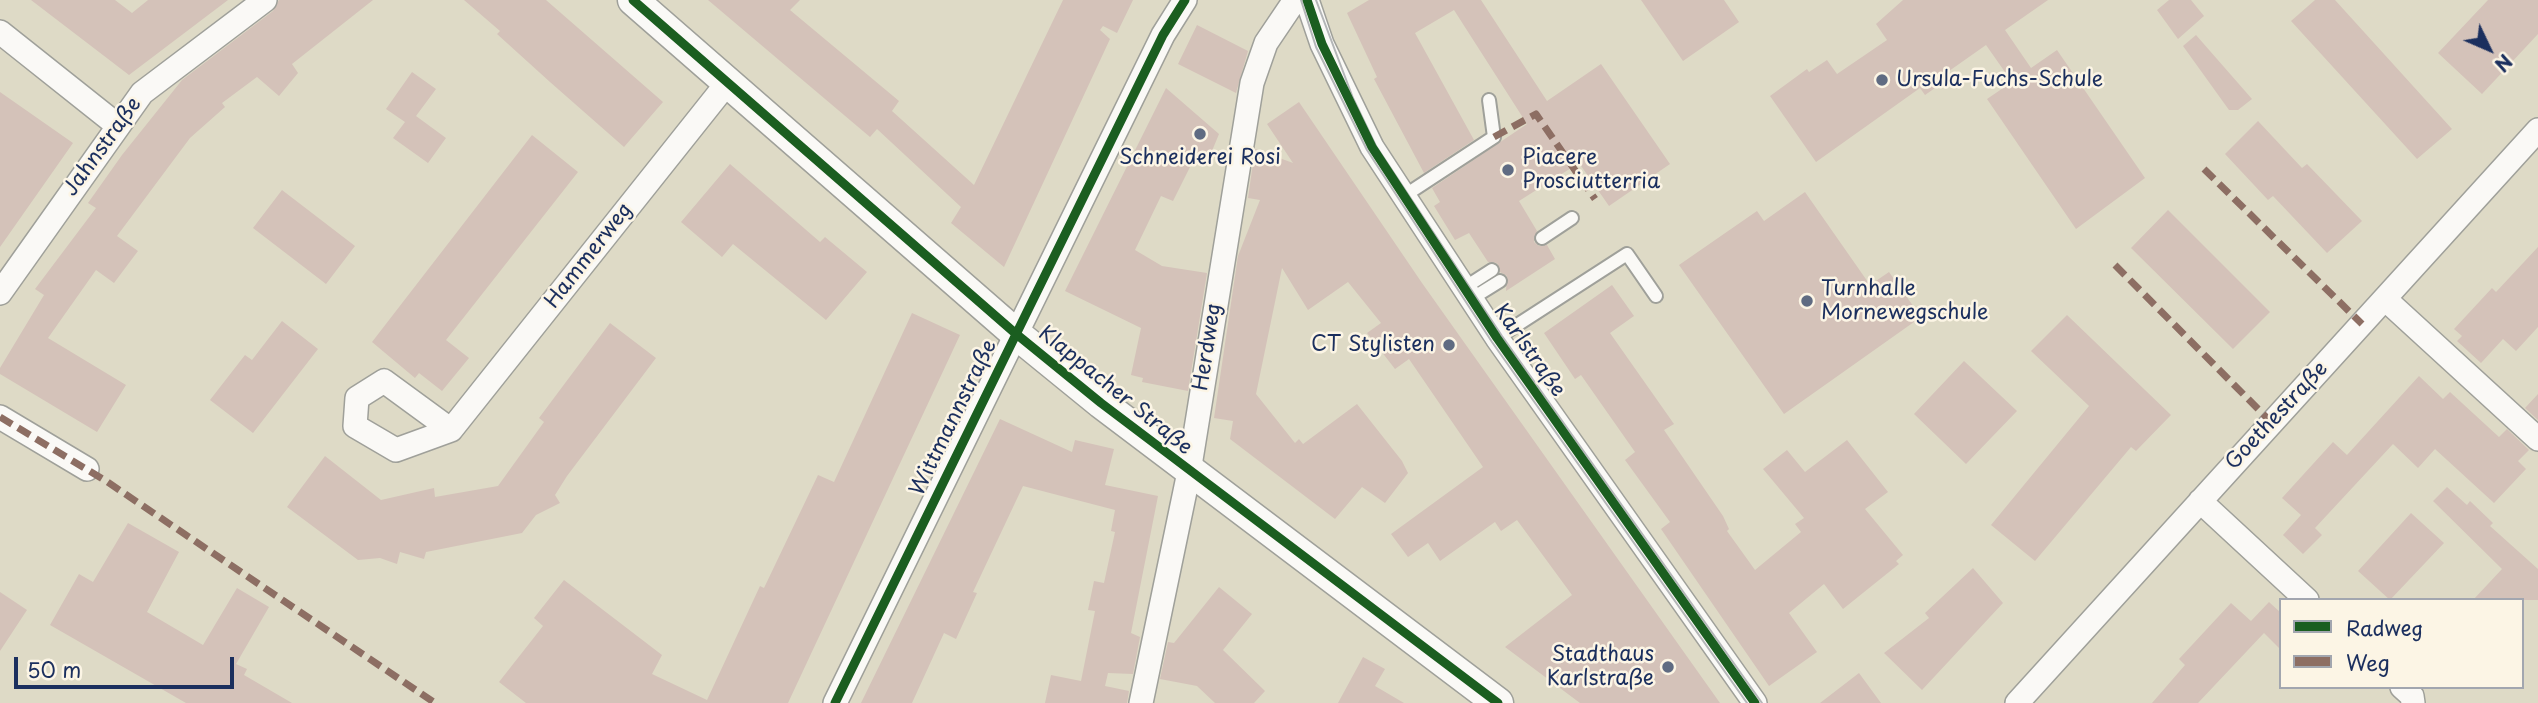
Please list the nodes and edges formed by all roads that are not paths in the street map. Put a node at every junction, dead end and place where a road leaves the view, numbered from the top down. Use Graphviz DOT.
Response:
graph roads {
  1 [pos="265,0"];
  2 [pos="634,0"];
  3 [pos="1185,0"];
  4 [pos="1295,0"];
  5 [pos="1307,0"];
  6 [pos="0,32"];
  7 [pos="728,82"];
  8 [pos="1489,100"];
  9 [pos="117,125"];
  10 [pos="2538,130"];
  11 [pos="1404,196"];
  12 [pos="1573,218"];
  13 [pos="1542,238"];
  14 [pos="1496,276"];
  15 [pos="0,293"];
  16 [pos="1468,293"];
  17 [pos="1656,296"];
  18 [pos="2385,299"];
  19 [pos="1015,333"];
  20 [pos="1497,338"];
  21 [pos="0,417"];
  22 [pos="451,430"];
  23 [pos="2538,439"];
  24 [pos="87,469"];
  25 [pos="1188,472"];
  26 [pos="2200,500"];
  27 [pos="2305,598"];
  28 [pos="2404,689"];
  29 [pos="835,703"];
  30 [pos="1142,703"];
  31 [pos="1498,703"];
  32 [pos="1755,703"];
  33 [pos="2017,703"];
  34 [pos="2413,703"];
  1 -- 9 [label="street, Jahnstraße"];
  2 -- 7 [label="street, Klappacher Straße"];
  3 -- 19 [label="street, Wittmannstraße"];
  4 -- 25 [label="street, Herdweg"];
  5 -- 11 [label="street, Karlstraße"];
  6 -- 9 [label="street"];
  7 -- 19 [label="street, Klappacher Straße"];
  7 -- 22 [label="street, Hammerweg"];
  8 -- 11 [label="lane"];
  9 -- 15 [label="street, Jahnstraße"];
  10 -- 18 [label="street, Goethestraße"];
  11 -- 16 [label="street, Karlstraße"];
  12 -- 13 [label="lane"];
  14 -- 16 [label="lane"];
  16 -- 20 [label="street, Karlstraße"];
  17 -- 20 [label="lane"];
  18 -- 23 [label="street"];
  18 -- 26 [label="street, Goethestraße"];
  19 -- 25 [label="street, Klappacher Straße"];
  19 -- 29 [label="street, Wittmannstraße"];
  20 -- 32 [label="street, Karlstraße"];
  21 -- 24 [label="street"];
  25 -- 30 [label="street, Herdweg"];
  25 -- 31 [label="street, Klappacher Straße"];
  26 -- 27 [label="street"];
  26 -- 33 [label="street, Goethestraße"];
  28 -- 34 [label="street"];
}
